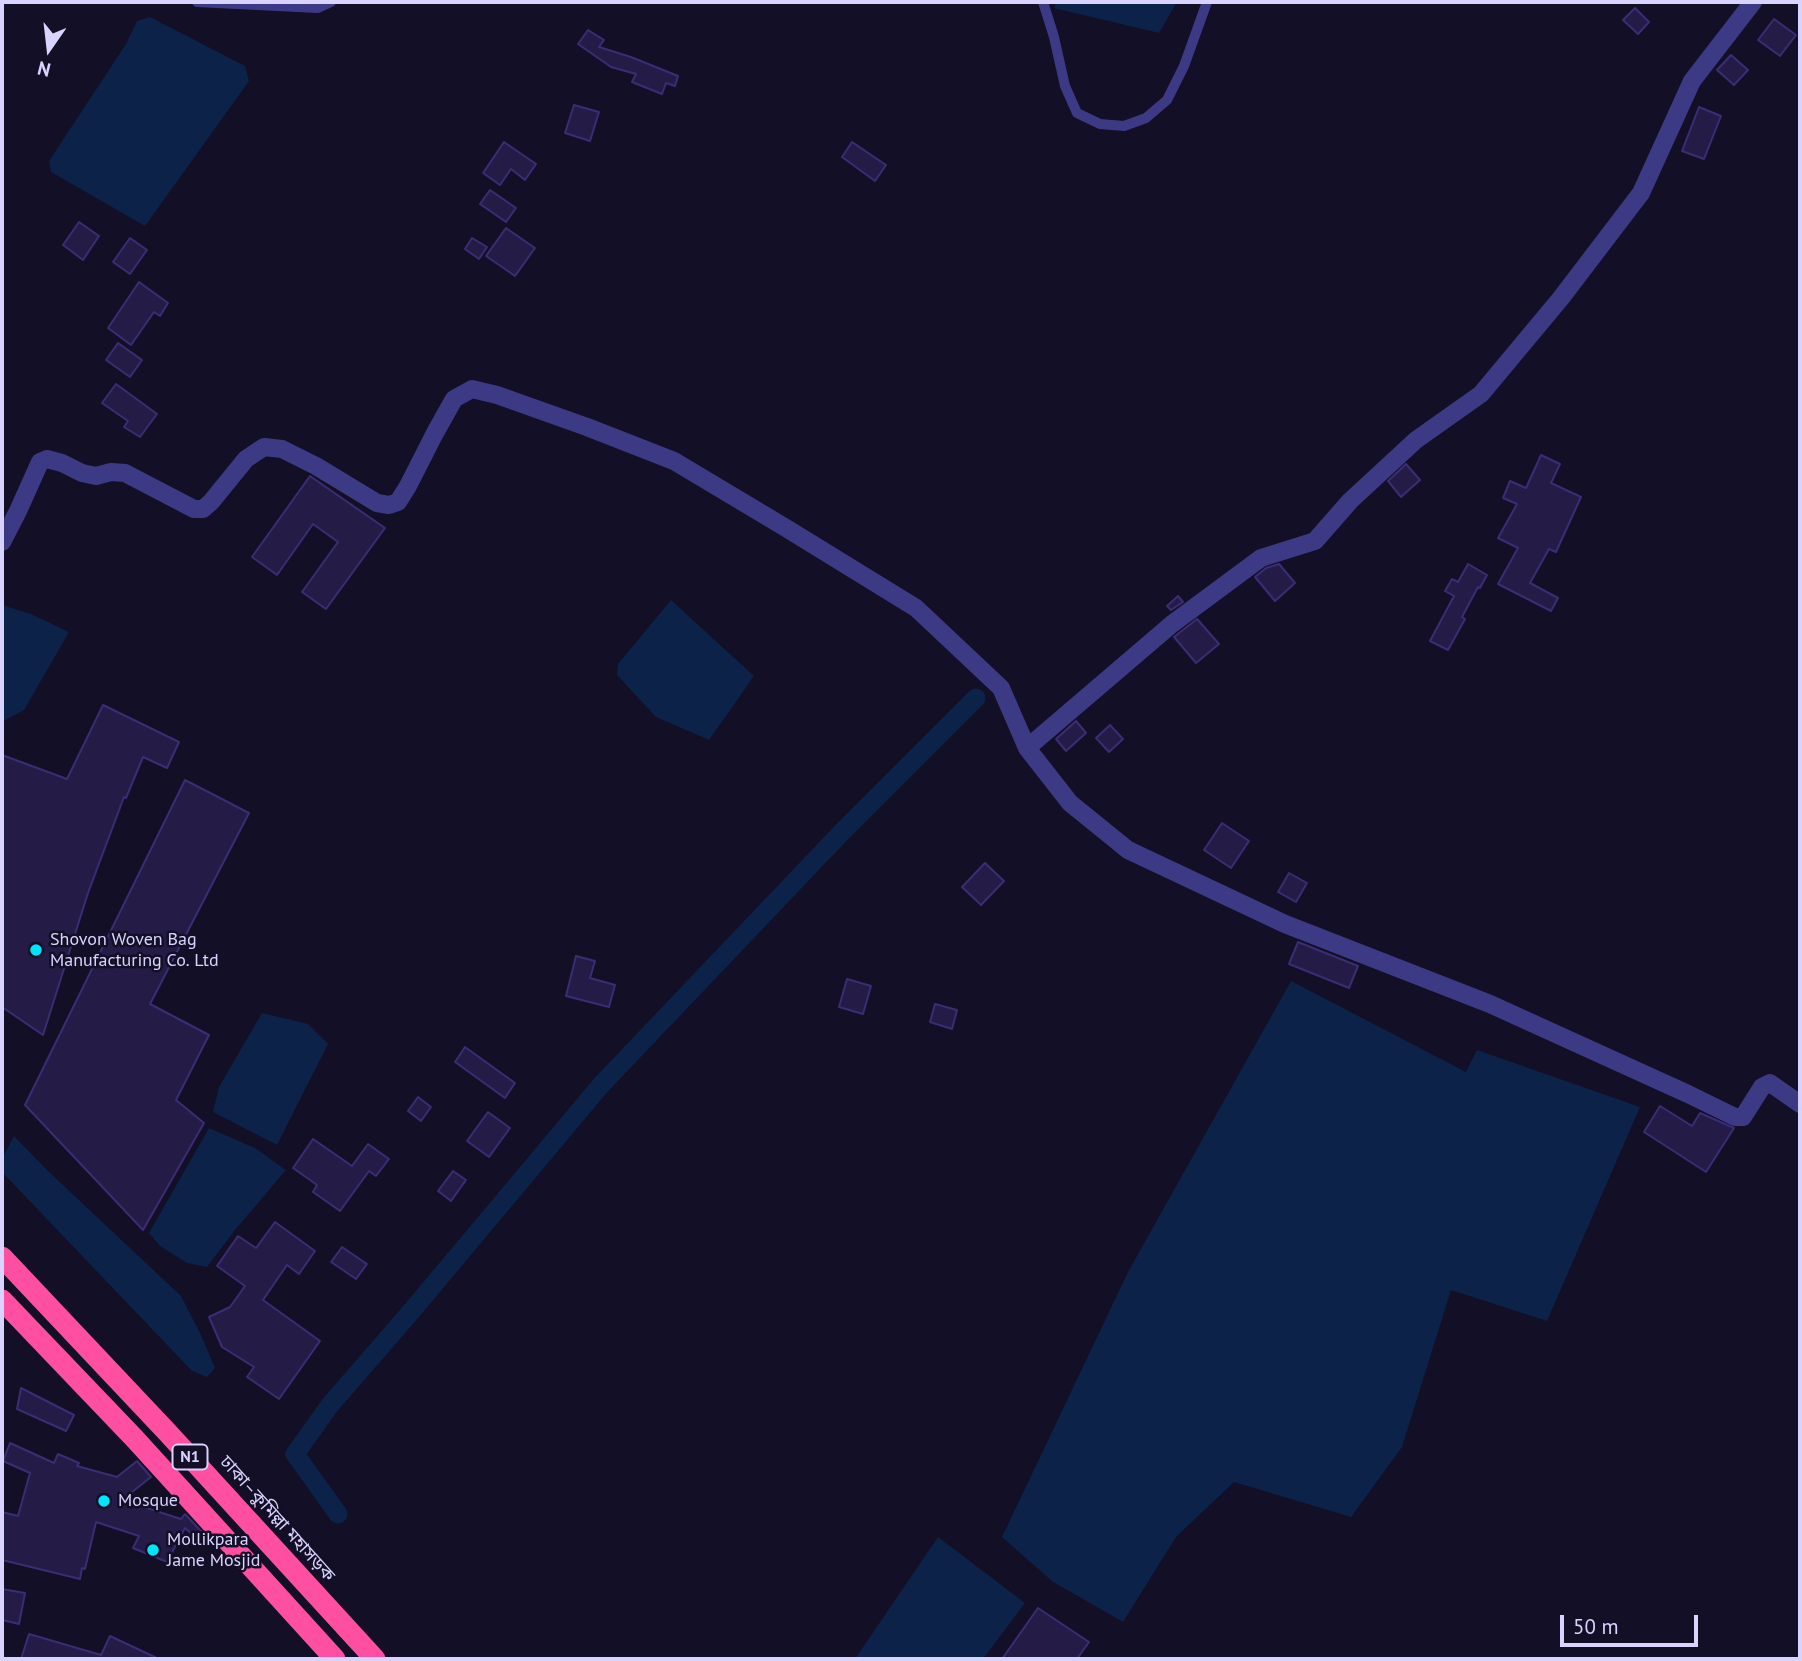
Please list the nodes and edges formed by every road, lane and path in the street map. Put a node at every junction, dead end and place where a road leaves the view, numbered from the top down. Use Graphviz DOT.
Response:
graph roads {
  1 [pos="197,2"];
  2 [pos="331,2"];
  3 [pos="1044,2"];
  4 [pos="1207,2"];
  5 [pos="1753,2"];
  6 [pos="2,542"];
  7 [pos="1027,748"];
  8 [pos="1800,1104"];
  9 [pos="2,1257"];
  10 [pos="2,1300"];
  11 [pos="335,1659"];
  12 [pos="375,1659"];
  1 -- 2 [label="lane"];
  3 -- 4 [label="lane"];
  5 -- 7 [label="street"];
  6 -- 7 [label="street"];
  7 -- 8 [label="street"];
  9 -- 12 [label="highway, ঢাকা–কুমিল্লা মহাসড়ক / N1"];
  10 -- 11 [label="highway, N1"];
}
